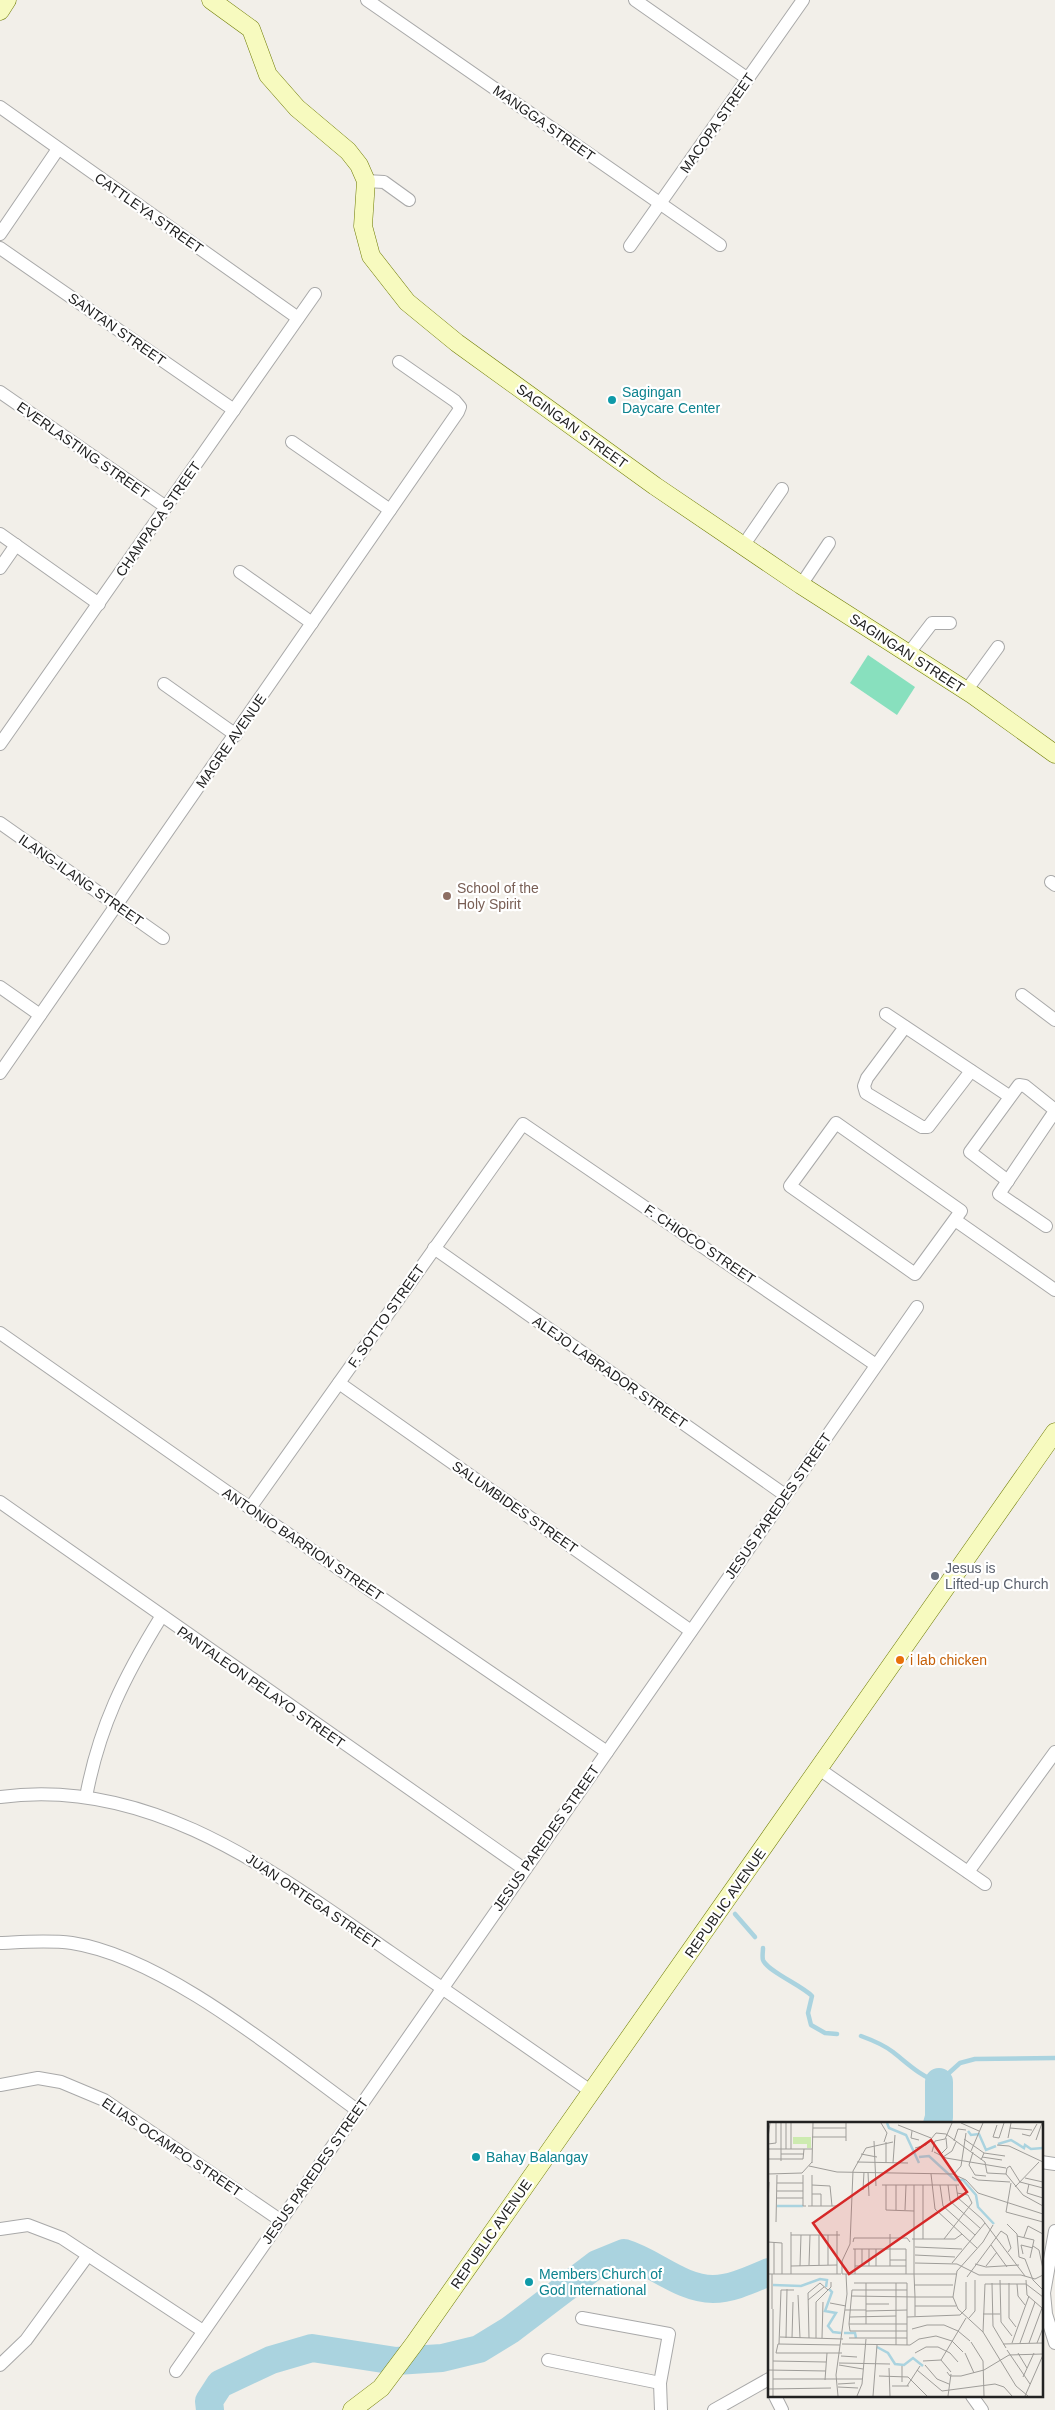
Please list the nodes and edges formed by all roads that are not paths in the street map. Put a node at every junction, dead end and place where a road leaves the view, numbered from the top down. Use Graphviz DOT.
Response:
graph roads {
  1 [pos="7,0"];
  2 [pos="211,0"];
  3 [pos="367,0"];
  4 [pos="635,0"];
  5 [pos="804,0"];
  6 [pos="0,10"];
  7 [pos="748,79"];
  8 [pos="0,107"];
  9 [pos="58,149"];
  10 [pos="366,181"];
  11 [pos="409,200"];
  12 [pos="660,204"];
  13 [pos="0,234"];
  14 [pos="720,245"];
  15 [pos="630,246"];
  16 [pos="0,248"];
  17 [pos="315,294"];
  18 [pos="298,318"];
  19 [pos="399,362"];
  20 [pos="0,392"];
  21 [pos="234,410"];
  22 [pos="292,442"];
  23 [pos="782,489"];
  24 [pos="166,507"];
  25 [pos="390,510"];
  26 [pos="0,534"];
  27 [pos="828,543"];
  28 [pos="16,545"];
  29 [pos="743,546"];
  30 [pos="0,568"];
  31 [pos="240,572"];
  32 [pos="801,585"];
  33 [pos="99,604"];
  34 [pos="312,623"];
  35 [pos="950,623"];
  36 [pos="998,647"];
  37 [pos="909,654"];
  38 [pos="164,684"];
  39 [pos="966,691"];
  40 [pos="236,735"];
  41 [pos="0,744"];
  42 [pos="1055,754"];
  43 [pos="0,823"];
  44 [pos="117,905"];
  45 [pos="163,938"];
  46 [pos="0,987"];
  47 [pos="1022,995"];
  48 [pos="886,1014"];
  49 [pos="40,1015"];
  50 [pos="1055,1020"];
  51 [pos="905,1027"];
  52 [pos="971,1071"];
  53 [pos="0,1073"];
  54 [pos="1009,1096"];
  55 [pos="1055,1110"];
  56 [pos="523,1124"];
  57 [pos="1008,1181"];
  58 [pos="955,1220"];
  59 [pos="1046,1226"];
  60 [pos="434,1248"];
  61 [pos="1055,1290"];
  62 [pos="917,1307"];
  63 [pos="0,1333"];
  64 [pos="876,1365"];
  65 [pos="339,1383"];
  66 [pos="1055,1432"];
  67 [pos="785,1495"];
  68 [pos="0,1502"];
  69 [pos="250,1508"];
  70 [pos="161,1617"];
  71 [pos="691,1631"];
  72 [pos="607,1752"];
  73 [pos="1055,1752"];
  74 [pos="819,1769"];
  75 [pos="0,1797"];
  76 [pos="86,1797"];
  77 [pos="524,1869"];
  78 [pos="968,1872"];
  79 [pos="985,1884"];
  80 [pos="0,1943"];
  81 [pos="442,1988"];
  82 [pos="0,2085"];
  83 [pos="592,2092"];
  84 [pos="358,2110"];
  85 [pos="1042,2162"];
  86 [pos="1055,2164"];
  87 [pos="280,2220"];
  88 [pos="0,2228"];
  89 [pos="1055,2231"];
  90 [pos="88,2255"];
  91 [pos="1042,2293"];
  92 [pos="582,2318"];
  93 [pos="203,2331"];
  94 [pos="1055,2343"];
  95 [pos="548,2360"];
  96 [pos="0,2365"];
  97 [pos="176,2371"];
  98 [pos="768,2381"];
  99 [pos="660,2383"];
  100 [pos="776,2398"];
  101 [pos="973,2398"];
  102 [pos="364,2407"];
  103 [pos="661,2410"];
  104 [pos="714,2410"];
  105 [pos="782,2410"];
  106 [pos="982,2410"];
  1 -- 6 [label="main road"];
  2 -- 10 [label="main road"];
  3 -- 12 [label="street, MANGGA STREET"];
  4 -- 7 [label="street"];
  5 -- 7 [label="street, MACOPA STREET"];
  7 -- 12 [label="street, MACOPA STREET"];
  8 -- 9 [label="street, CATTLEYA STREET"];
  9 -- 13 [label="street"];
  9 -- 18 [label="street, CATTLEYA STREET"];
  10 -- 11 [label="street"];
  10 -- 29 [label="main road, SAGINGAN STREET"];
  12 -- 14 [label="street, MANGGA STREET"];
  12 -- 15 [label="street, MACOPA STREET"];
  16 -- 21 [label="street, SANTAN STREET"];
  17 -- 18 [label="street, CHAMPACA STREET"];
  18 -- 21 [label="street, CHAMPACA STREET"];
  19 -- 25 [label="street, MAGRE AVENUE"];
  20 -- 24 [label="street, EVERLASTING STREET"];
  21 -- 24 [label="street, CHAMPACA STREET"];
  22 -- 25 [label="street"];
  23 -- 29 [label="street"];
  24 -- 33 [label="street, CHAMPACA STREET"];
  25 -- 34 [label="street, MAGRE AVENUE"];
  26 -- 28 [label="street"];
  27 -- 32 [label="street"];
  28 -- 30 [label="street"];
  28 -- 33 [label="street"];
  29 -- 32 [label="main road, SAGINGAN STREET"];
  31 -- 34 [label="street"];
  32 -- 37 [label="main road, SAGINGAN STREET"];
  33 -- 41 [label="street, CHAMPACA STREET"];
  34 -- 40 [label="street, MAGRE AVENUE"];
  35 -- 37 [label="street"];
  36 -- 39 [label="street"];
  37 -- 39 [label="main road, SAGINGAN STREET"];
  38 -- 40 [label="street"];
  39 -- 42 [label="main road, SAGINGAN STREET"];
  40 -- 44 [label="street, MAGRE AVENUE"];
  43 -- 44 [label="street, ILANG-ILANG STREET"];
  44 -- 45 [label="street, ILANG-ILANG STREET"];
  44 -- 49 [label="street, MAGRE AVENUE"];
  46 -- 49 [label="street"];
  47 -- 50 [label="street"];
  48 -- 51 [label="street"];
  49 -- 53 [label="street, MAGRE AVENUE"];
  51 -- 52 [label="street"];
  51 -- 52 [label="street"];
  52 -- 54 [label="street"];
  54 -- 55 [label="street"];
  54 -- 57 [label="street"];
  55 -- 57 [label="street"];
  56 -- 60 [label="street, F. SOTTO STREET"];
  56 -- 64 [label="street, F. CHIOCO STREET"];
  57 -- 59 [label="street"];
  58 -- 58 [label="street"];
  58 -- 61 [label="street"];
  60 -- 65 [label="street, F. SOTTO STREET"];
  60 -- 67 [label="street, ALEJO LABRADOR STREET"];
  62 -- 64 [label="street, JESUS PAREDES STREET"];
  63 -- 69 [label="street, ANTONIO BARRION STREET"];
  64 -- 67 [label="street, JESUS PAREDES STREET"];
  65 -- 69 [label="street, F. SOTTO STREET"];
  65 -- 71 [label="street, SALUMBIDES STREET"];
  66 -- 74 [label="main road, REPUBLIC AVENUE"];
  67 -- 71 [label="street, JESUS PAREDES STREET"];
  68 -- 70 [label="street, PANTALEON PELAYO STREET"];
  69 -- 72 [label="street, ANTONIO BARRION STREET"];
  70 -- 76 [label="street"];
  70 -- 77 [label="street, PANTALEON PELAYO STREET"];
  71 -- 72 [label="street, JESUS PAREDES STREET"];
  72 -- 77 [label="street, JESUS PAREDES STREET"];
  73 -- 78 [label="street"];
  74 -- 78 [label="street"];
  74 -- 83 [label="main road, REPUBLIC AVENUE"];
  75 -- 76 [label="street, JUAN ORTEGA STREET"];
  76 -- 81 [label="street, JUAN ORTEGA STREET"];
  77 -- 81 [label="street, JESUS PAREDES STREET"];
  78 -- 79 [label="street"];
  80 -- 84 [label="street"];
  81 -- 83 [label="street, JUAN ORTEGA STREET"];
  81 -- 84 [label="street, JESUS PAREDES STREET"];
  82 -- 87 [label="street, ELIAS OCAMPO STREET"];
  83 -- 102 [label="main road, REPUBLIC AVENUE"];
  84 -- 87 [label="street, JESUS PAREDES STREET"];
  85 -- 86 [label="street"];
  87 -- 93 [label="street, JESUS PAREDES STREET"];
  88 -- 90 [label="street"];
  89 -- 91 [label="street"];
  90 -- 93 [label="street"];
  90 -- 96 [label="street"];
  91 -- 94 [label="street"];
  92 -- 99 [label="street"];
  93 -- 97 [label="street, JESUS PAREDES STREET"];
  95 -- 99 [label="street"];
  98 -- 104 [label="street"];
  99 -- 103 [label="street"];
  100 -- 105 [label="street"];
  101 -- 106 [label="street"];
}
